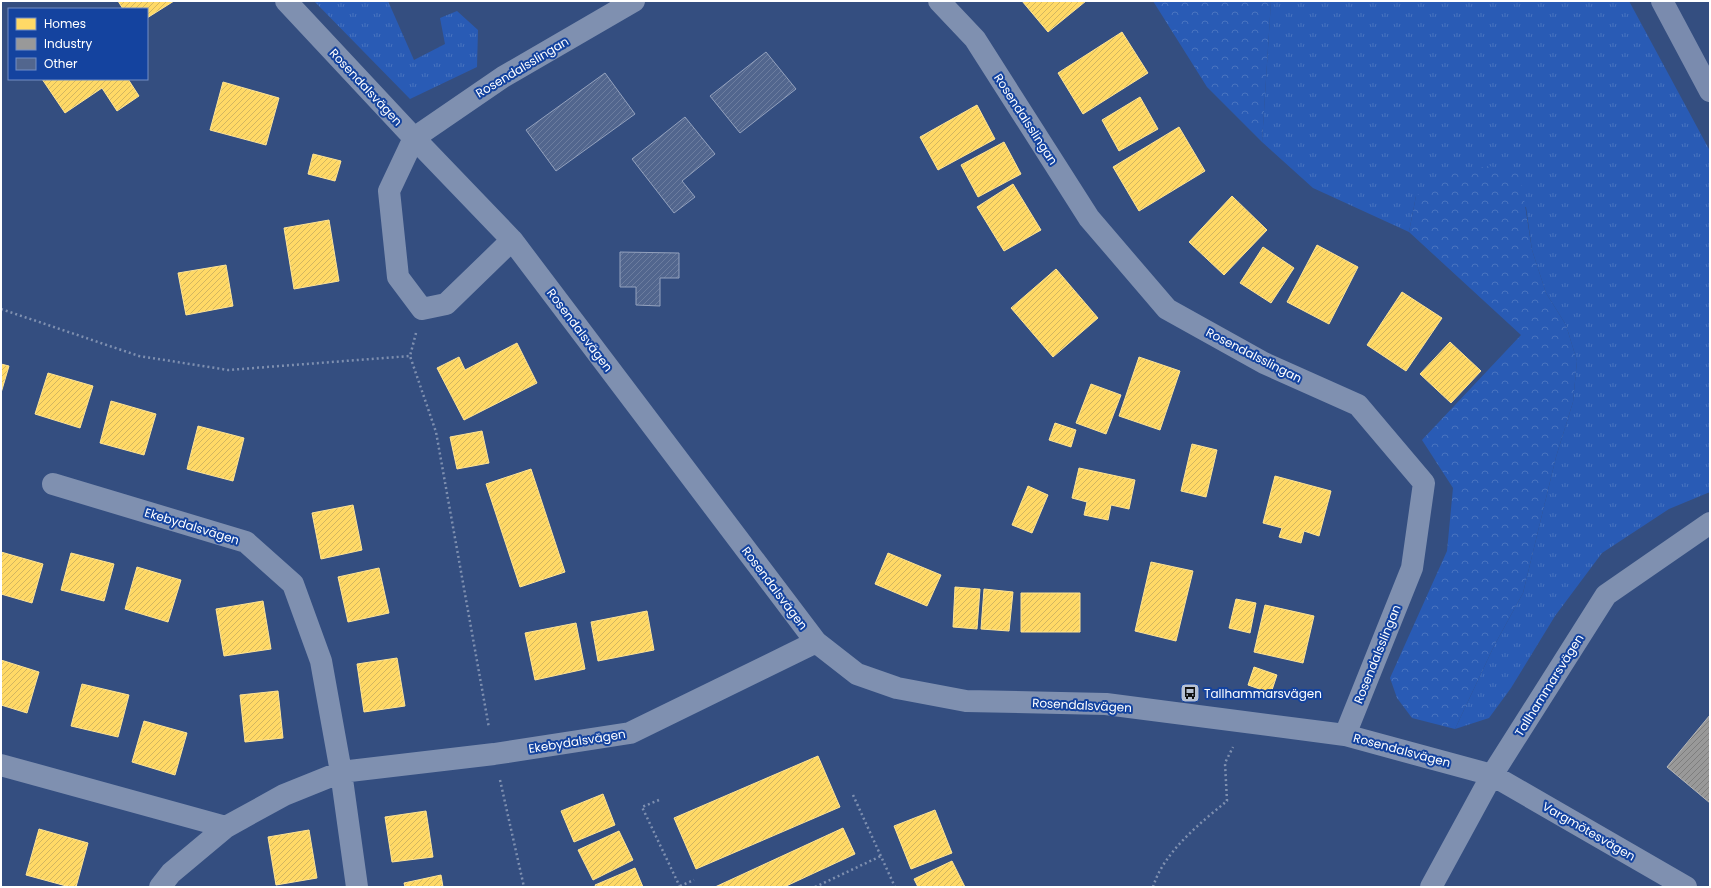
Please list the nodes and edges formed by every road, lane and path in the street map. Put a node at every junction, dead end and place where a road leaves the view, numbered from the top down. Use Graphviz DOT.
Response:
graph roads {
  1 [pos="286,1"];
  2 [pos="634,1"];
  3 [pos="939,1"];
  4 [pos="1662,1"];
  5 [pos="1710,91"];
  6 [pos="414,138"];
  7 [pos="512,240"];
  8 [pos="1,309"];
  9 [pos="422,309"];
  10 [pos="410,356"];
  11 [pos="53,484"];
  12 [pos="1710,523"];
  13 [pos="816,642"];
  14 [pos="1244,722"];
  15 [pos="1345,735"];
  16 [pos="494,754"];
  17 [pos="1,765"];
  18 [pos="341,772"];
  19 [pos="1492,775"];
  20 [pos="853,795"];
  21 [pos="659,800"];
  22 [pos="226,827"];
  23 [pos="881,856"];
  24 [pos="694,880"];
  25 [pos="680,886"];
  26 [pos="160,887"];
  27 [pos="357,887"];
  28 [pos="524,887"];
  29 [pos="815,887"];
  30 [pos="895,887"];
  31 [pos="1153,887"];
  32 [pos="1431,887"];
  33 [pos="1686,887"];
  1 -- 6 [label="street, Rosendalsvägen"];
  2 -- 6 [label="street, Rosendalsslingan"];
  3 -- 15 [label="street, Rosendalsslingan"];
  4 -- 5 [label="main road"];
  6 -- 7 [label="street, Rosendalsvägen"];
  6 -- 9 [label="street"];
  7 -- 9 [label="street"];
  7 -- 13 [label="street, Rosendalsvägen"];
  8 -- 10 [label="path"];
  9 -- 10 [label="path"];
  10 -- 16 [label="path"];
  11 -- 18 [label="street, Ekebydalsvägen"];
  12 -- 19 [label="street, Tallhammarsvägen"];
  13 -- 14 [label="street, Rosendalsvägen"];
  13 -- 16 [label="street, Ekebydalsvägen"];
  14 -- 15 [label="street, Rosendalsvägen"];
  14 -- 31 [label="path"];
  15 -- 19 [label="street, Rosendalsvägen"];
  16 -- 18 [label="street, Ekebydalsvägen"];
  16 -- 28 [label="path"];
  17 -- 22 [label="street"];
  18 -- 22 [label="street, Ekebydalsvägen"];
  18 -- 27 [label="street, Ekebydalsvägen"];
  19 -- 32 [label="street, Tallhammarsvägen"];
  19 -- 33 [label="street, Vargmötesvägen"];
  20 -- 23 [label="path"];
  21 -- 25 [label="path"];
  22 -- 26 [label="street, Ekebydalsvägen"];
  23 -- 29 [label="path"];
  23 -- 30 [label="path"];
  24 -- 25 [label="path"];
}
